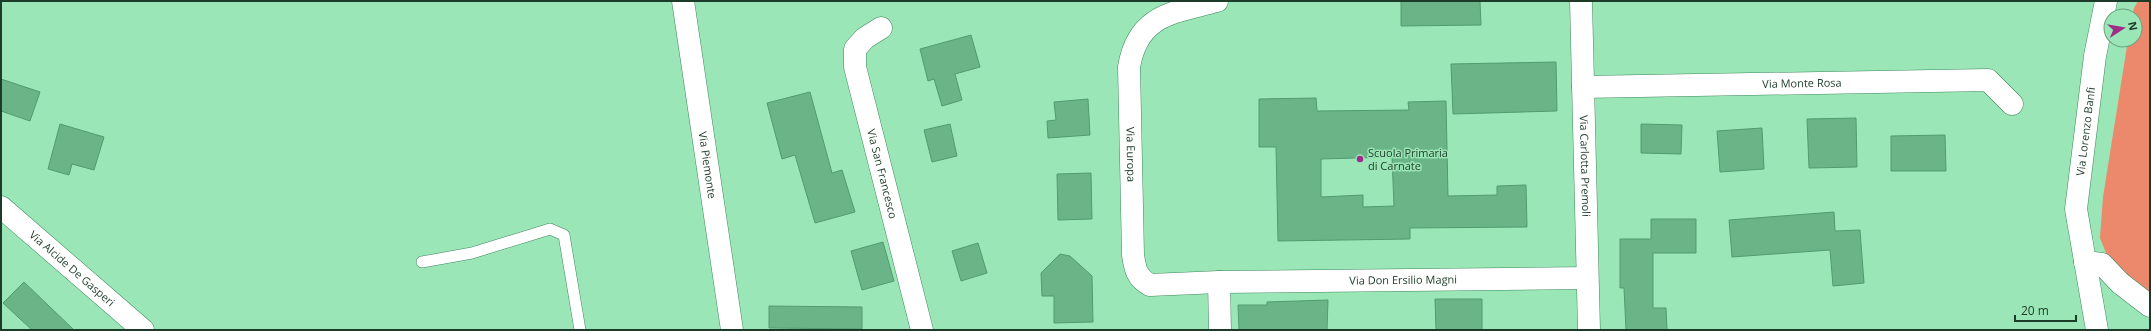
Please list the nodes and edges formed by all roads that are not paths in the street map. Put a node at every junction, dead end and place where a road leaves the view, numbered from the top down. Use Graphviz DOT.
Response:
graph roads {
  1 [pos="683,1"];
  2 [pos="1217,1"];
  3 [pos="1581,1"];
  4 [pos="2106,1"];
  5 [pos="881,28"];
  6 [pos="1583,87"];
  7 [pos="2012,104"];
  8 [pos="1,207"];
  9 [pos="422,262"];
  10 [pos="2085,262"];
  11 [pos="1587,278"];
  12 [pos="1219,282"];
  13 [pos="2150,306"];
  14 [pos="144,330"];
  15 [pos="580,330"];
  16 [pos="732,330"];
  17 [pos="922,330"];
  18 [pos="1220,330"];
  19 [pos="1589,330"];
  20 [pos="2097,330"];
  1 -- 16 [label="street, Via Piemonte"];
  2 -- 12 [label="street, Via Europa"];
  3 -- 6 [label="street, Via Carlotta Premoli"];
  4 -- 10 [label="street, Via Lorenzo Banfi"];
  5 -- 17 [label="street, Via San Francesco"];
  6 -- 7 [label="street, Via Monte Rosa"];
  6 -- 11 [label="street, Via Carlotta Premoli"];
  8 -- 14 [label="street, Via Alcide De Gasperi"];
  9 -- 15 [label="lane"];
  10 -- 13 [label="street"];
  10 -- 20 [label="street, Via Lorenzo Banfi"];
  11 -- 12 [label="street, Via Don Ersilio Magni"];
  11 -- 19 [label="street, Via Carlotta Premoli"];
  12 -- 18 [label="street"];
}
